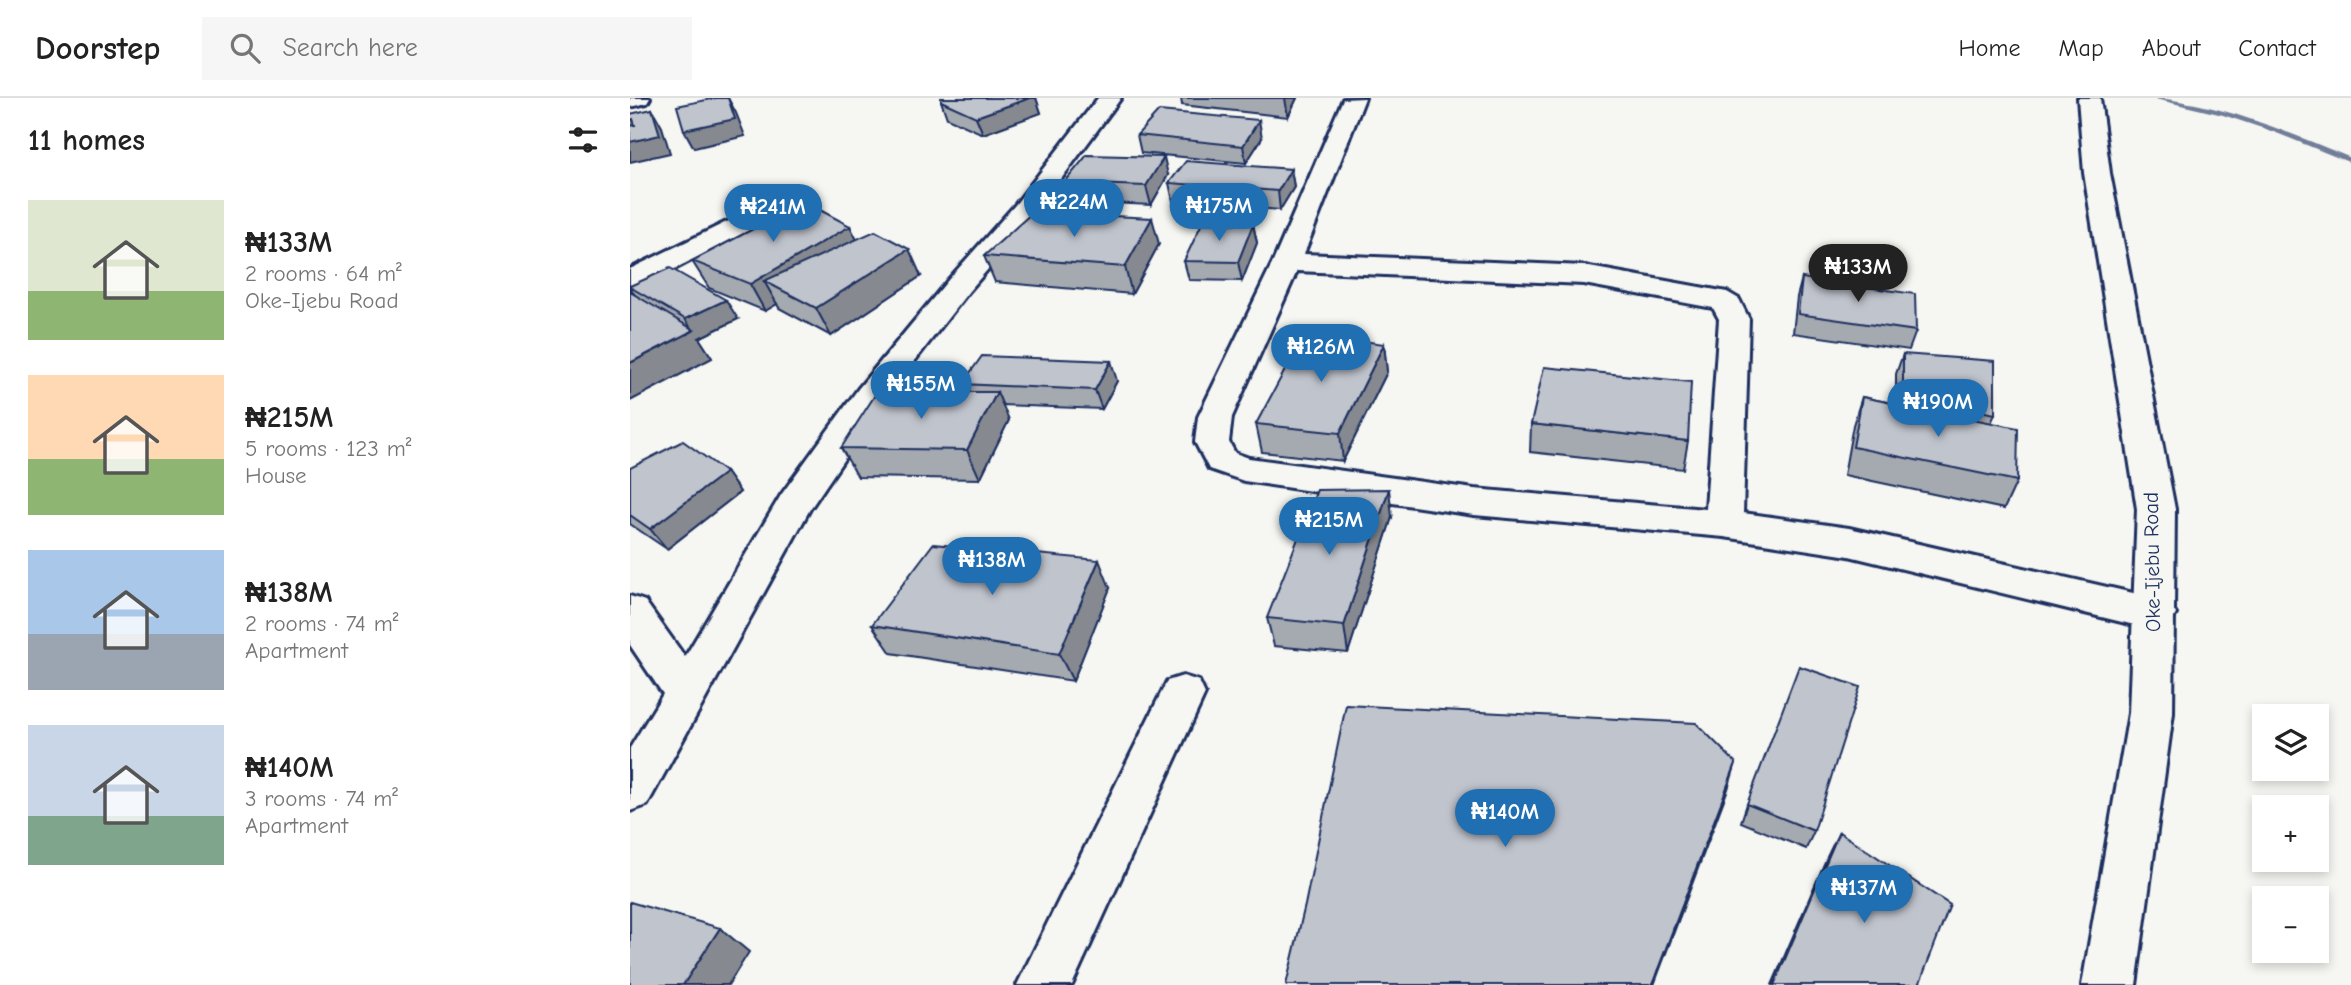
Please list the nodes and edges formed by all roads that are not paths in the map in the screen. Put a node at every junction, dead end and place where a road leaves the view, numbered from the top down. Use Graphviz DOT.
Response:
graph roads {
  1 [pos="639,98"];
  2 [pos="1110,98"];
  3 [pos="2089,98"];
  4 [pos="1354,99"];
  5 [pos="630,100"];
  6 [pos="741,223"];
  7 [pos="1287,262"];
  8 [pos="630,281"];
  9 [pos="1724,524"];
  10 [pos="630,612"];
  11 [pos="2155,614"];
  12 [pos="687,694"];
  13 [pos="1183,694"];
  14 [pos="630,790"];
  15 [pos="1044,985"];
  16 [pos="2109,985"];
  1 -- 5 [label="street"];
  2 -- 12 [label="street"];
  3 -- 11 [label="street, Oke-Ijebu Road"];
  4 -- 7 [label="street"];
  6 -- 8 [label="street"];
  7 -- 9 [label="street"];
  7 -- 9 [label="street"];
  9 -- 11 [label="street"];
  10 -- 12 [label="street"];
  11 -- 16 [label="street, Oke-Ijebu Road"];
  12 -- 14 [label="street"];
  13 -- 15 [label="street"];
}
